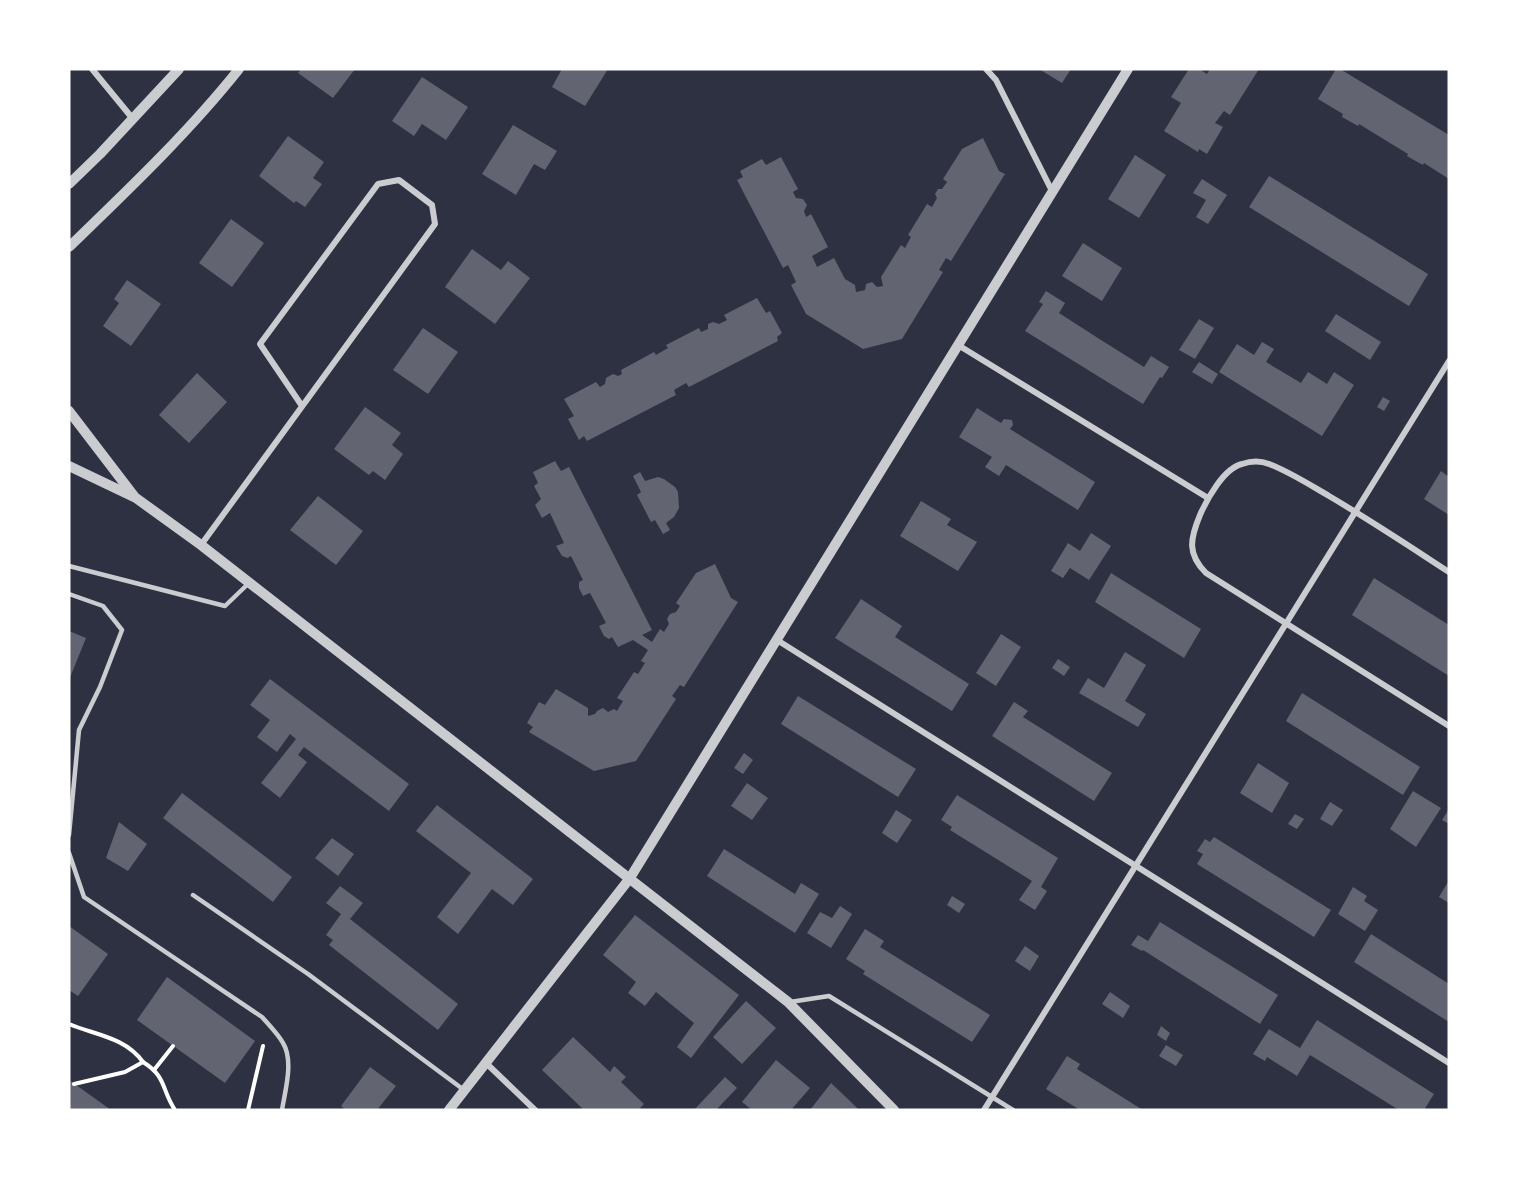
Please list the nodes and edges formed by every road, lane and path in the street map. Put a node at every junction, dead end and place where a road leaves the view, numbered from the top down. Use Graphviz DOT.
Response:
graph roads {
  1 [pos="92,69"];
  2 [pos="179,69"];
  3 [pos="239,69"];
  4 [pos="986,69"];
  5 [pos="1128,69"];
  6 [pos="133,119"];
  7 [pos="69,184"];
  8 [pos="1053,191"];
  9 [pos="69,247"];
  10 [pos="958,345"];
  11 [pos="1449,361"];
  12 [pos="302,406"];
  13 [pos="69,411"];
  14 [pos="69,466"];
  15 [pos="136,498"];
  16 [pos="1208,498"];
  17 [pos="1355,512"];
  18 [pos="201,545"];
  19 [pos="69,566"];
  20 [pos="1449,572"];
  21 [pos="249,583"];
  22 [pos="69,594"];
  23 [pos="1286,624"];
  24 [pos="777,640"];
  25 [pos="1449,726"];
  26 [pos="69,835"];
  27 [pos="69,853"];
  28 [pos="1136,866"];
  29 [pos="630,878"];
  30 [pos="193,895"];
  31 [pos="788,1002"];
  32 [pos="69,1024"];
  33 [pos="274,1032"];
  34 [pos="173,1046"];
  35 [pos="142,1062"];
  36 [pos="1449,1063"];
  37 [pos="486,1064"];
  38 [pos="154,1070"];
  39 [pos="74,1084"];
  40 [pos="465,1090"];
  41 [pos="992,1097"];
  42 [pos="176,1110"];
  43 [pos="248,1110"];
  44 [pos="282,1110"];
  45 [pos="449,1110"];
  46 [pos="535,1110"];
  47 [pos="894,1110"];
  48 [pos="984,1110"];
  49 [pos="1013,1110"];
  1 -- 6 [label="street"];
  2 -- 6 [label="street"];
  3 -- 9 [label="street"];
  4 -- 8 [label="street"];
  5 -- 8 [label="street"];
  6 -- 7 [label="street"];
  8 -- 10 [label="street"];
  10 -- 16 [label="street"];
  10 -- 24 [label="street"];
  11 -- 17 [label="street"];
  12 -- 12 [label="street"];
  12 -- 18 [label="street"];
  13 -- 15 [label="street"];
  14 -- 15 [label="street"];
  15 -- 18 [label="street"];
  16 -- 17 [label="street"];
  16 -- 23 [label="street"];
  17 -- 20 [label="street"];
  17 -- 23 [label="street"];
  18 -- 21 [label="street"];
  19 -- 21 [label="lane"];
  21 -- 29 [label="street"];
  22 -- 26 [label="lane"];
  23 -- 25 [label="street"];
  23 -- 28 [label="street"];
  24 -- 28 [label="street"];
  24 -- 29 [label="street"];
  27 -- 33 [label="lane"];
  28 -- 36 [label="street"];
  28 -- 41 [label="street"];
  29 -- 31 [label="street"];
  29 -- 37 [label="street"];
  30 -- 40 [label="lane"];
  31 -- 41 [label="lane"];
  31 -- 47 [label="street"];
  32 -- 35 [label="path"];
  33 -- 43 [label="path"];
  33 -- 44 [label="lane"];
  34 -- 38 [label="path"];
  35 -- 38 [label="path"];
  35 -- 39 [label="path"];
  37 -- 40 [label="street"];
  37 -- 46 [label="street"];
  38 -- 42 [label="path"];
  40 -- 45 [label="street"];
  41 -- 48 [label="street"];
  41 -- 49 [label="lane"];
}
